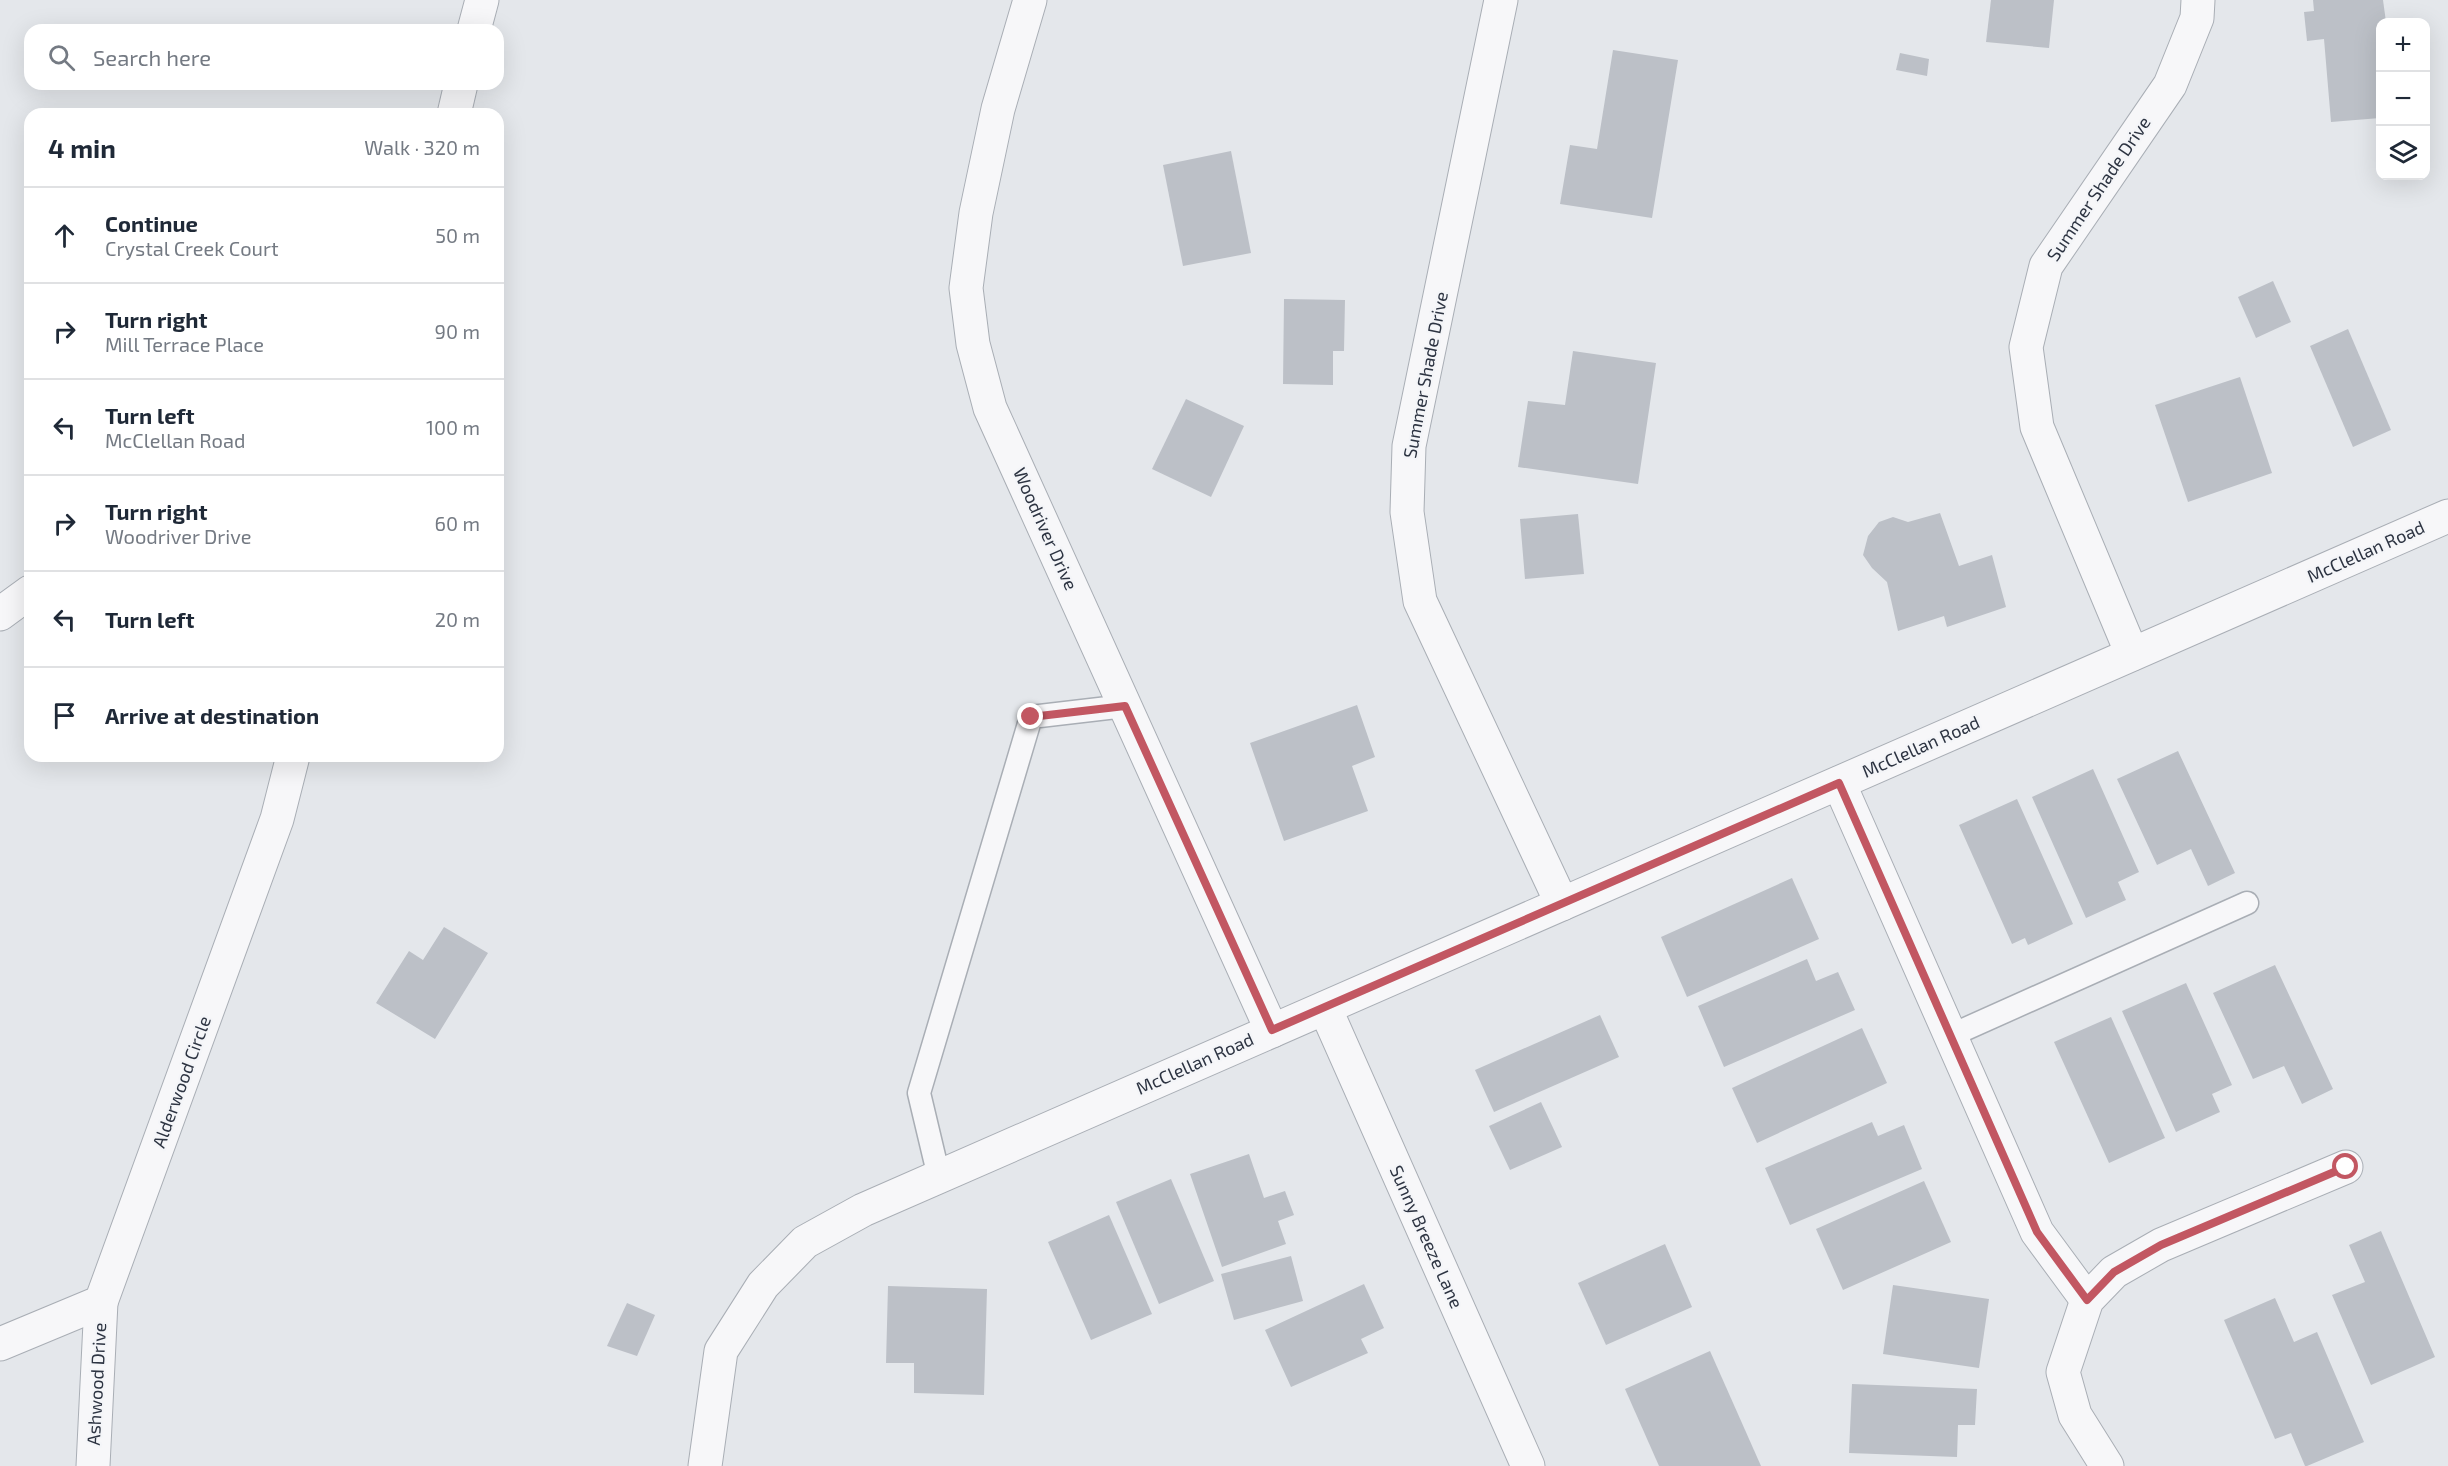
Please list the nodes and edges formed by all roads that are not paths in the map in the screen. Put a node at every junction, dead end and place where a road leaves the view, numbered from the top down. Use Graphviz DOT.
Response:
graph roads {
  1 [pos="482,0"];
  2 [pos="1030,0"];
  3 [pos="1501,0"];
  4 [pos="2198,0"];
  5 [pos="476,24"];
  6 [pos="460,90"];
  7 [pos="455,108"];
  8 [pos="2448,516"];
  9 [pos="24,596"];
  10 [pos="0,614"];
  11 [pos="2132,654"];
  12 [pos="1125,706"];
  13 [pos="291,762"];
  14 [pos="1839,783"];
  15 [pos="2247,903"];
  16 [pos="1562,904"];
  17 [pos="1325,1008"];
  18 [pos="1272,1030"];
  19 [pos="1952,1035"];
  20 [pos="2346,1167"];
  21 [pos="939,1178"];
  22 [pos="2087,1300"];
  23 [pos="101,1302"];
  24 [pos="0,1344"];
  25 [pos="93,1466"];
  26 [pos="705,1466"];
  27 [pos="1528,1466"];
  28 [pos="2107,1466"];
  1 -- 5 [label="street"];
  2 -- 12 [label="street, Woodriver Drive"];
  3 -- 16 [label="street, Summer Shade Drive"];
  4 -- 11 [label="street, Summer Shade Drive"];
  6 -- 7 [label="street"];
  8 -- 11 [label="street, McClellan Road"];
  9 -- 10 [label="street"];
  11 -- 14 [label="street, McClellan Road"];
  12 -- 18 [label="street, Woodriver Drive"];
  12 -- 21 [label="lane"];
  13 -- 23 [label="street, Alderwood Circle"];
  14 -- 16 [label="street, McClellan Road"];
  14 -- 19 [label="street"];
  15 -- 19 [label="lane"];
  16 -- 17 [label="street, McClellan Road"];
  17 -- 18 [label="street, McClellan Road"];
  17 -- 27 [label="street, Sunny Breeze Lane"];
  18 -- 21 [label="street, McClellan Road"];
  19 -- 22 [label="street"];
  20 -- 22 [label="street"];
  21 -- 26 [label="street, McClellan Road"];
  22 -- 28 [label="street"];
  23 -- 24 [label="street"];
  23 -- 25 [label="street, Ashwood Drive"];
}
